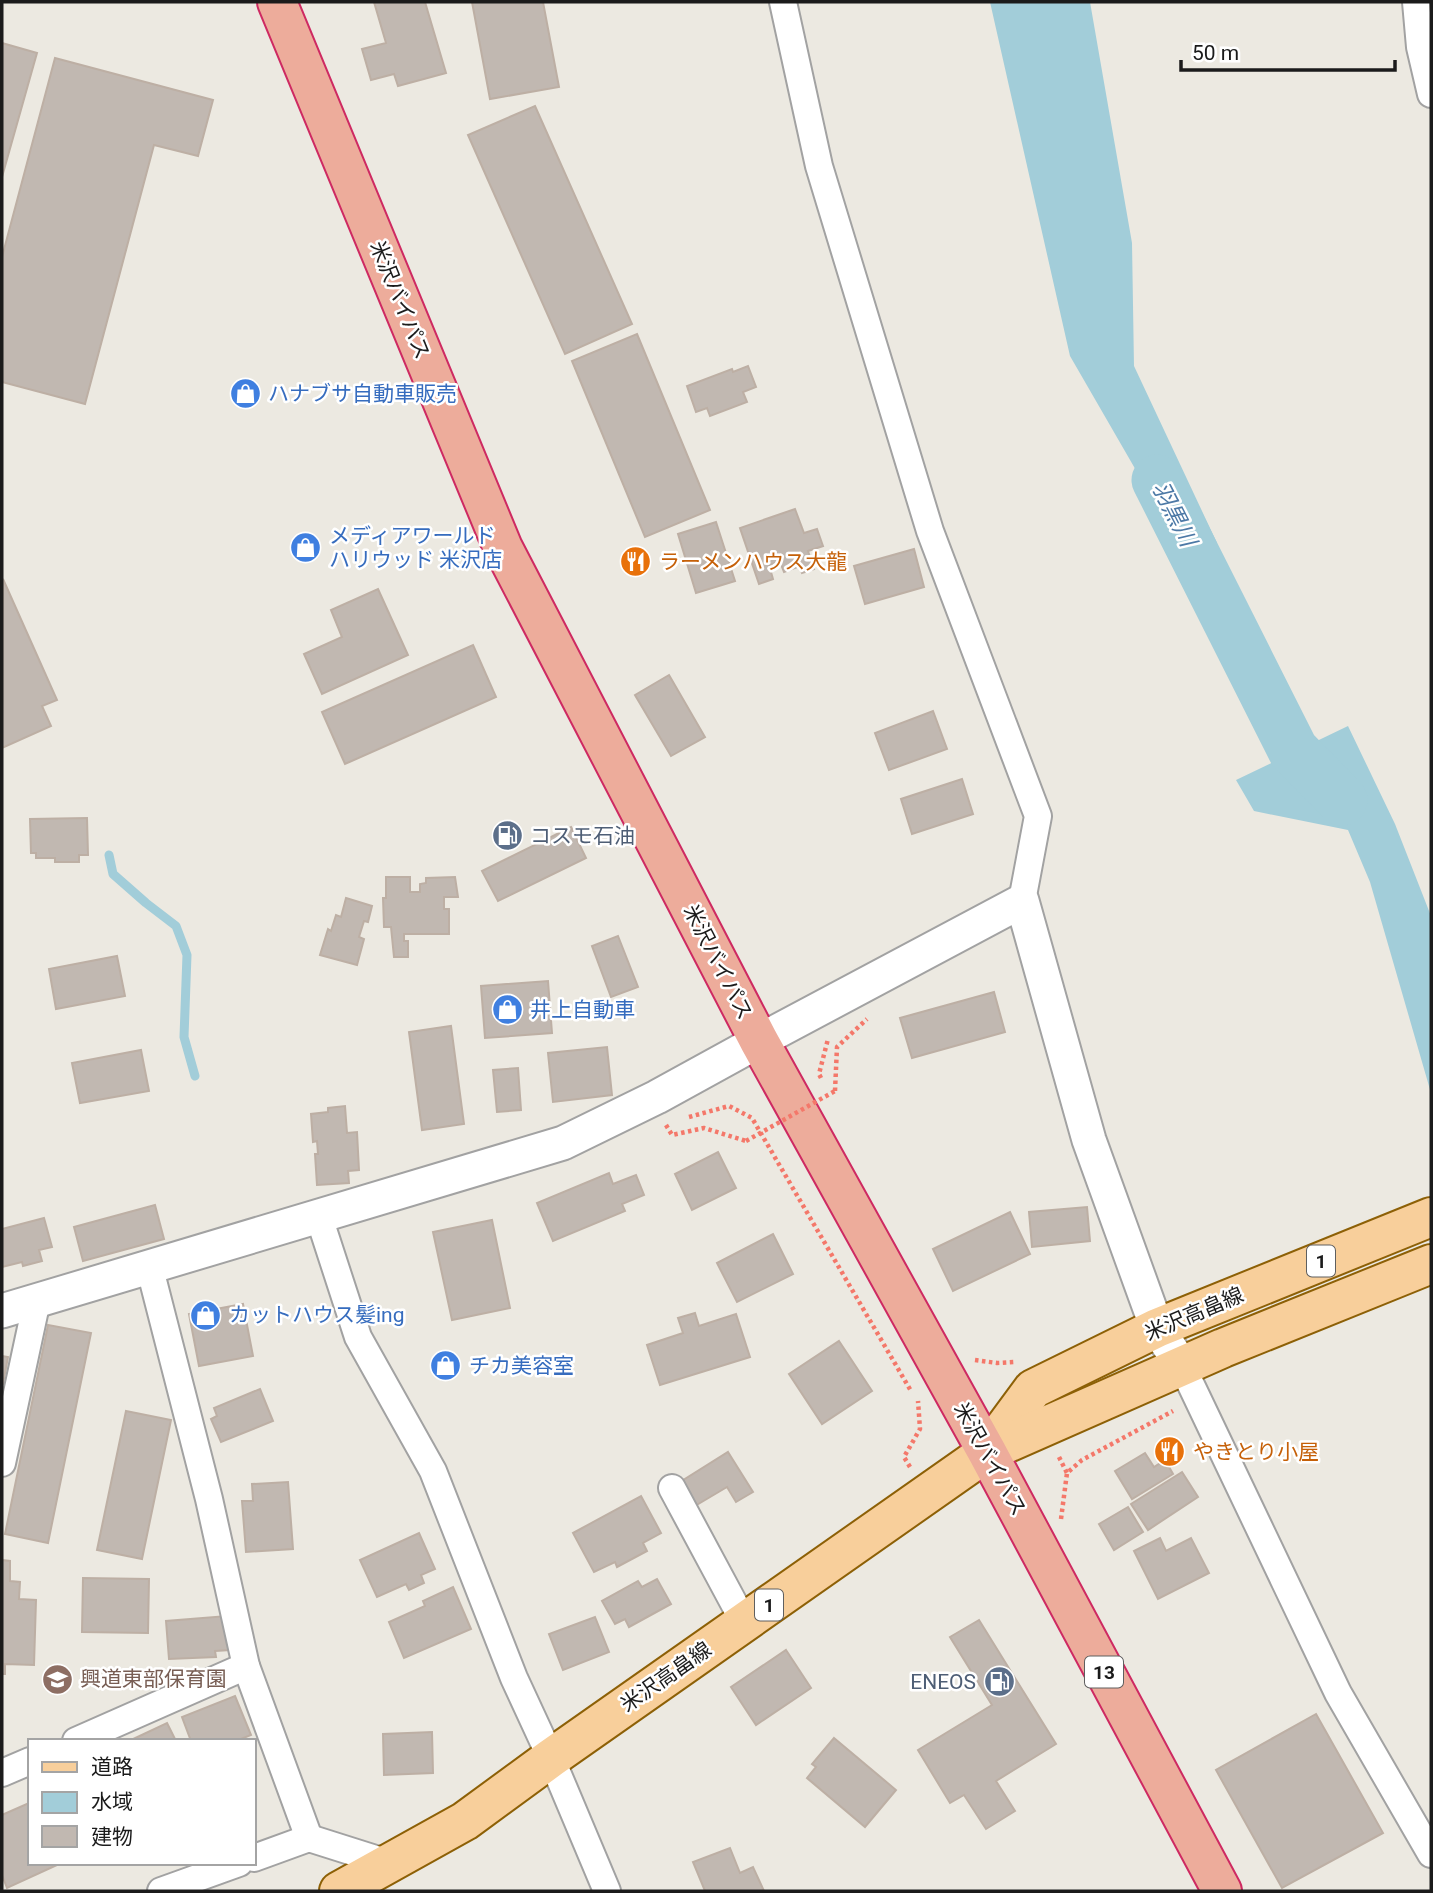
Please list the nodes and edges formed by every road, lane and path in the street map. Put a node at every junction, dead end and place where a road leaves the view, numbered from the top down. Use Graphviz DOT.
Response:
graph roads {
  1 [pos="277,2"];
  2 [pos="783,2"];
  3 [pos="1416,2"];
  4 [pos="1431,94"];
  5 [pos="1023,901"];
  6 [pos="856,1019"];
  7 [pos="837,1033"];
  8 [pos="759,1041"];
  9 [pos="832,1099"];
  10 [pos="318,1217"];
  11 [pos="1431,1217"];
  12 [pos="1431,1264"];
  13 [pos="150,1269"];
  14 [pos="37,1300"];
  15 [pos="2,1311"];
  16 [pos="1157,1328"];
  17 [pos="969,1359"];
  18 [pos="1010,1363"];
  19 [pos="1190,1382"];
  20 [pos="987,1452"];
  21 [pos="904,1457"];
  22 [pos="2,1462"];
  23 [pos="672,1488"];
  24 [pos="1060,1527"];
  25 [pos="744,1622"];
  26 [pos="246,1666"];
  27 [pos="81,1739"];
  28 [pos="551,1758"];
  29 [pos="28,1762"];
  30 [pos="2,1773"];
  31 [pos="309,1838"];
  32 [pos="1431,1854"];
  33 [pos="256,1857"];
  34 [pos="388,1863"];
  35 [pos="233,1865"];
  36 [pos="161,1891"];
  37 [pos="339,1891"];
  38 [pos="607,1891"];
  39 [pos="1222,1891"];
  1 -- 8 [label="highway, 米沢バイパス / 13"];
  2 -- 5 [label="street"];
  3 -- 4 [label="street"];
  5 -- 8 [label="street"];
  5 -- 16 [label="street"];
  6 -- 21 [label="path, bridge"];
  7 -- 9 [label="path"];
  8 -- 10 [label="street"];
  8 -- 20 [label="highway, 米沢バイパス / 13"];
  10 -- 13 [label="street"];
  10 -- 28 [label="street"];
  11 -- 16 [label="main road, 米沢高畠線 / 1"];
  12 -- 19 [label="main road, 米沢高畠線 / 1"];
  13 -- 14 [label="street"];
  13 -- 26 [label="street"];
  14 -- 15 [label="street"];
  14 -- 22 [label="street"];
  16 -- 19 [label="street"];
  16 -- 20 [label="main road, 米沢高畠線 / 1"];
  17 -- 18 [label="path"];
  19 -- 20 [label="main road, 米沢高畠線 / 1"];
  19 -- 24 [label="path"];
  19 -- 32 [label="street"];
  20 -- 25 [label="main road, 米沢高畠線 / 1"];
  20 -- 39 [label="highway, 米沢バイパス / 13"];
  23 -- 25 [label="street"];
  25 -- 28 [label="main road, 米沢高畠線 / 1"];
  26 -- 27 [label="street"];
  26 -- 31 [label="street"];
  28 -- 34 [label="main road, 米沢高畠線 / 1"];
  28 -- 38 [label="street"];
  29 -- 30 [label="street"];
  31 -- 33 [label="street"];
  31 -- 34 [label="street"];
  34 -- 37 [label="main road, 米沢高畠線 / 1"];
  35 -- 36 [label="street"];
}
